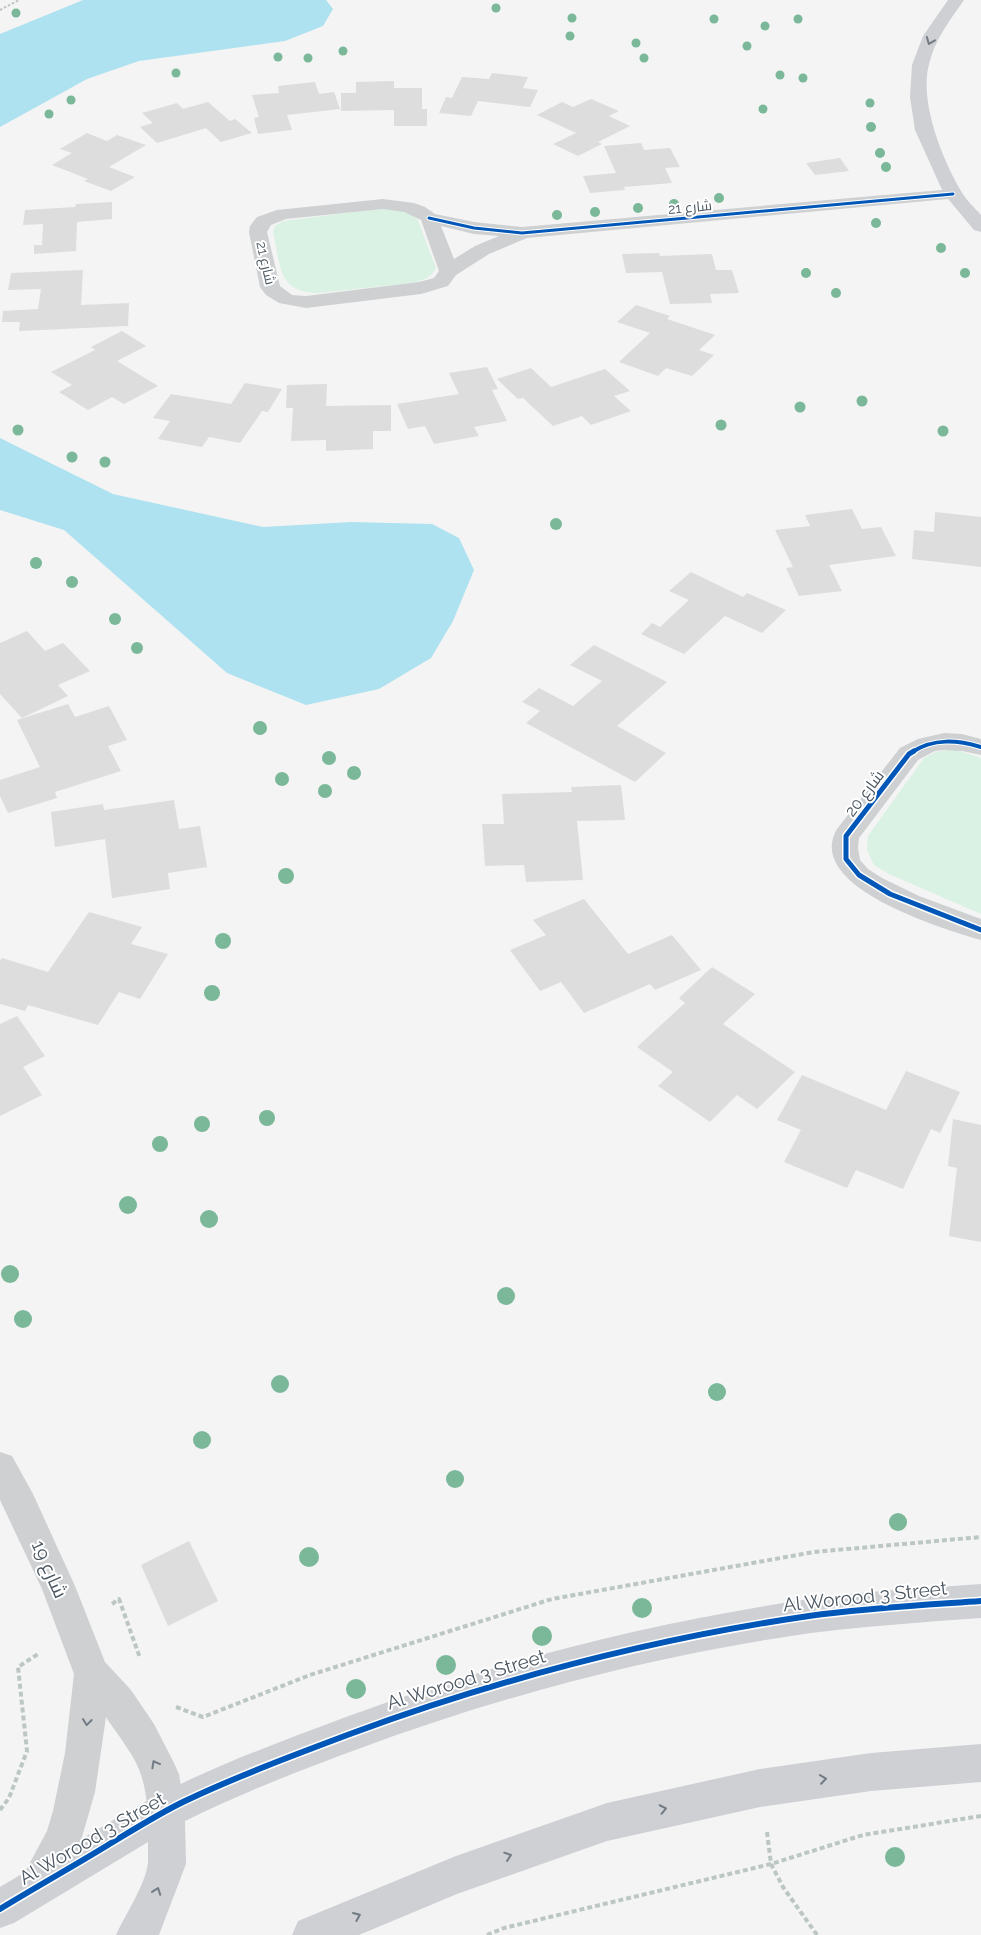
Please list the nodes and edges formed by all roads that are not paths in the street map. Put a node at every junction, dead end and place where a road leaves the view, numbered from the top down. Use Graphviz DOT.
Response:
graph roads {
  1 [pos="956,0"];
  2 [pos="954,194"];
  3 [pos="429,218"];
  4 [pos="981,226"];
  5 [pos="522,233"];
  6 [pos="449,271"];
  7 [pos="981,748"];
  8 [pos="981,930"];
  9 [pos="0,1467"];
  10 [pos="981,1601"];
  11 [pos="92,1674"];
  12 [pos="981,1763"];
  13 [pos="166,1811"];
  14 [pos="37,1885"];
  15 [pos="0,1909"];
  16 [pos="136,1935"];
  17 [pos="312,1935"];
  1 -- 2 [label="street, one-way"];
  2 -- 4 [label="street"];
  2 -- 5 [label="street, شارع 21"];
  3 -- 5 [label="street, شارع 21"];
  3 -- 6 [label="street"];
  3 -- 6 [label="street, شارع 21"];
  5 -- 6 [label="street, شارع 21"];
  7 -- 8 [label="street, شارع 20"];
  9 -- 11 [label="street, شارع 19"];
  10 -- 13 [label="street, Al Worood 3 Street"];
  13 -- 11 [label="street, شارع 19, one-way"];
  11 -- 14 [label="street, شارع 19, one-way"];
  17 -- 12 [label="street, one-way"];
  13 -- 14 [label="street, Al Worood 3 Street"];
  16 -- 13 [label="street, one-way"];
  14 -- 15 [label="street, Al Worood 3 Street"];
}
